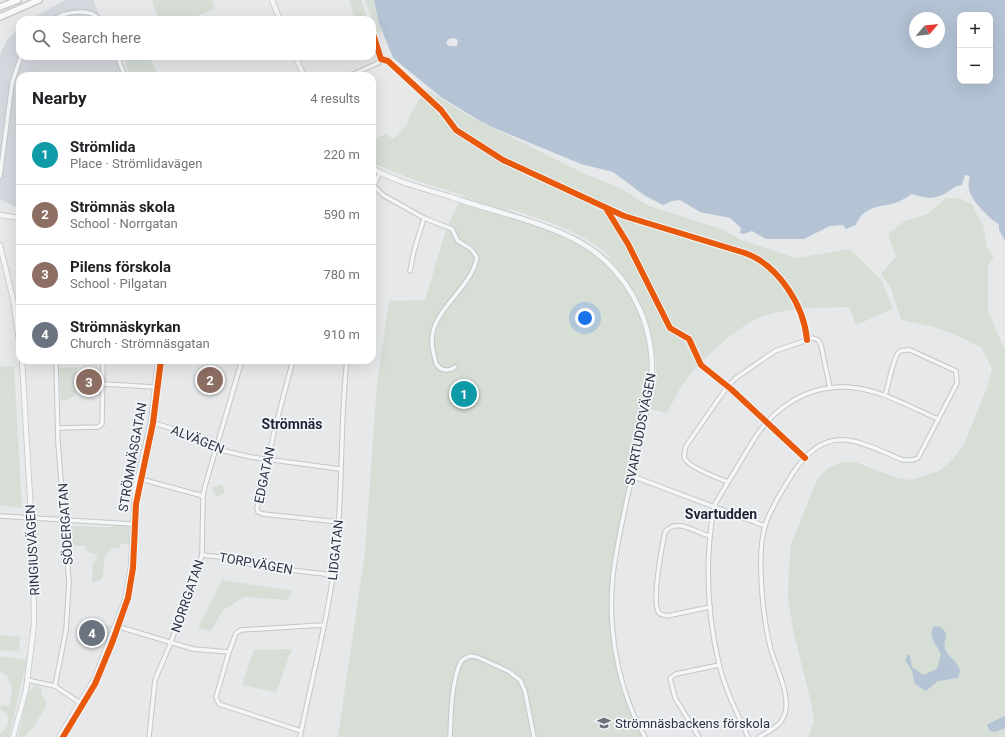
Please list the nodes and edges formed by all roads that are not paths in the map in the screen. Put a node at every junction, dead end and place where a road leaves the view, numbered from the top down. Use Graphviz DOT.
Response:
graph roads {
  1 [pos="18,0"];
  2 [pos="39,0"];
  3 [pos="272,0"];
  4 [pos="0,7"];
  5 [pos="66,16"];
  6 [pos="94,16"];
  7 [pos="278,16"];
  8 [pos="0,17"];
  9 [pos="381,59"];
  10 [pos="20,60"];
  11 [pos="119,60"];
  12 [pos="297,60"];
  13 [pos="123,72"];
  14 [pos="302,72"];
  15 [pos="358,72"];
  16 [pos="376,170"];
  17 [pos="380,172"];
  18 [pos="0,176"];
  19 [pos="376,181"];
  20 [pos="376,188"];
  21 [pos="0,215"];
  22 [pos="16,217"];
  23 [pos="424,218"];
  24 [pos="0,245"];
  25 [pos="410,271"];
  26 [pos="16,322"];
  27 [pos="22,364"];
  28 [pos="56,364"];
  29 [pos="103,364"];
  30 [pos="158,364"];
  31 [pos="241,364"];
  32 [pos="292,364"];
  33 [pos="347,364"];
  34 [pos="455,367"];
  35 [pos="104,384"];
  36 [pos="155,387"];
  37 [pos="830,388"];
  38 [pos="885,395"];
  39 [pos="938,419"];
  40 [pos="151,422"];
  41 [pos="58,428"];
  42 [pos="216,449"];
  43 [pos="267,459"];
  44 [pos="340,469"];
  45 [pos="632,476"];
  46 [pos="137,478"];
  47 [pos="728,482"];
  48 [pos="203,496"];
  49 [pos="714,506"];
  50 [pos="0,516"];
  51 [pos="31,518"];
  52 [pos="64,521"];
  53 [pos="338,522"];
  54 [pos="132,524"];
  55 [pos="765,526"];
  56 [pos="710,536"];
  57 [pos="202,555"];
  58 [pos="333,575"];
  59 [pos="710,607"];
  60 [pos="323,625"];
  61 [pos="116,626"];
  62 [pos="171,642"];
  63 [pos="229,652"];
  64 [pos="719,665"];
  65 [pos="27,680"];
  66 [pos="55,686"];
  67 [pos="80,703"];
  68 [pos="302,731"];
  69 [pos="62,736"];
  70 [pos="13,737"];
  71 [pos="149,737"];
  72 [pos="300,737"];
  73 [pos="450,737"];
  74 [pos="534,737"];
  75 [pos="645,737"];
  76 [pos="699,737"];
  77 [pos="748,737"];
  78 [pos="758,737"];
  1 -- 4 [label="main road"];
  2 -- 8 [label="main road"];
  3 -- 7 [label="street"];
  5 -- 6 [label="street"];
  9 -- 15 [label="street"];
  10 -- 18 [label="street"];
  11 -- 13 [label="street"];
  12 -- 14 [label="street"];
  16 -- 17 [label="street, SVARTUDDSVÄGEN"];
  17 -- 19 [label="street"];
  17 -- 45 [label="street, SVARTUDDSVÄGEN"];
  20 -- 23 [label="street"];
  21 -- 22 [label="street"];
  23 -- 25 [label="street"];
  23 -- 34 [label="street"];
  24 -- 26 [label="street"];
  27 -- 51 [label="street, RINGIUSVÄGEN"];
  28 -- 41 [label="street, SÖDERGATAN"];
  29 -- 35 [label="street"];
  30 -- 36 [label="street, STRÖMNÄSGATAN"];
  31 -- 42 [label="street, NORRGATAN"];
  32 -- 43 [label="street, EDGATAN"];
  33 -- 44 [label="street, LIDGATAN"];
  35 -- 36 [label="street"];
  35 -- 41 [label="street"];
  36 -- 40 [label="street, STRÖMNÄSGATAN"];
  37 -- 38 [label="street"];
  37 -- 47 [label="street"];
  37 -- 47 [label="street"];
  38 -- 39 [label="street"];
  38 -- 39 [label="street"];
  39 -- 55 [label="street"];
  40 -- 42 [label="street, ALVÄGEN"];
  40 -- 46 [label="street, STRÖMNÄSGATAN"];
  41 -- 52 [label="street, SÖDERGATAN"];
  42 -- 43 [label="street, ALVÄGEN"];
  42 -- 48 [label="street, NORRGATAN"];
  43 -- 44 [label="street, ALVÄGEN"];
  43 -- 53 [label="street, EDGATAN"];
  44 -- 53 [label="street, LIDGATAN"];
  45 -- 49 [label="street"];
  45 -- 75 [label="street, SVARTUDDSVÄGEN"];
  46 -- 48 [label="street"];
  46 -- 54 [label="street, STRÖMNÄSGATAN"];
  47 -- 49 [label="street"];
  48 -- 57 [label="street, NORRGATAN"];
  49 -- 55 [label="street"];
  49 -- 56 [label="street"];
  50 -- 51 [label="street"];
  51 -- 52 [label="street"];
  51 -- 65 [label="street, RINGIUSVÄGEN"];
  52 -- 54 [label="street"];
  52 -- 66 [label="street, SÖDERGATAN"];
  53 -- 58 [label="street, LIDGATAN"];
  54 -- 61 [label="street, STRÖMNÄSGATAN"];
  55 -- 78 [label="street"];
  56 -- 59 [label="street"];
  56 -- 59 [label="street"];
  57 -- 58 [label="street, TORPVÄGEN"];
  57 -- 62 [label="street, NORRGATAN"];
  58 -- 60 [label="street, LIDGATAN"];
  59 -- 64 [label="street"];
  60 -- 63 [label="street"];
  60 -- 68 [label="street, LIDGATAN"];
  61 -- 62 [label="street"];
  61 -- 67 [label="street, STRÖMNÄSGATAN"];
  62 -- 63 [label="street"];
  62 -- 71 [label="street, NORRGATAN"];
  63 -- 68 [label="street"];
  64 -- 76 [label="street"];
  64 -- 77 [label="street"];
  65 -- 66 [label="street"];
  65 -- 70 [label="street, RINGIUSVÄGEN"];
  66 -- 67 [label="street"];
  67 -- 69 [label="street, STRÖMNÄSGATAN"];
  68 -- 72 [label="street, LIDGATAN"];
  73 -- 74 [label="street"];
}
